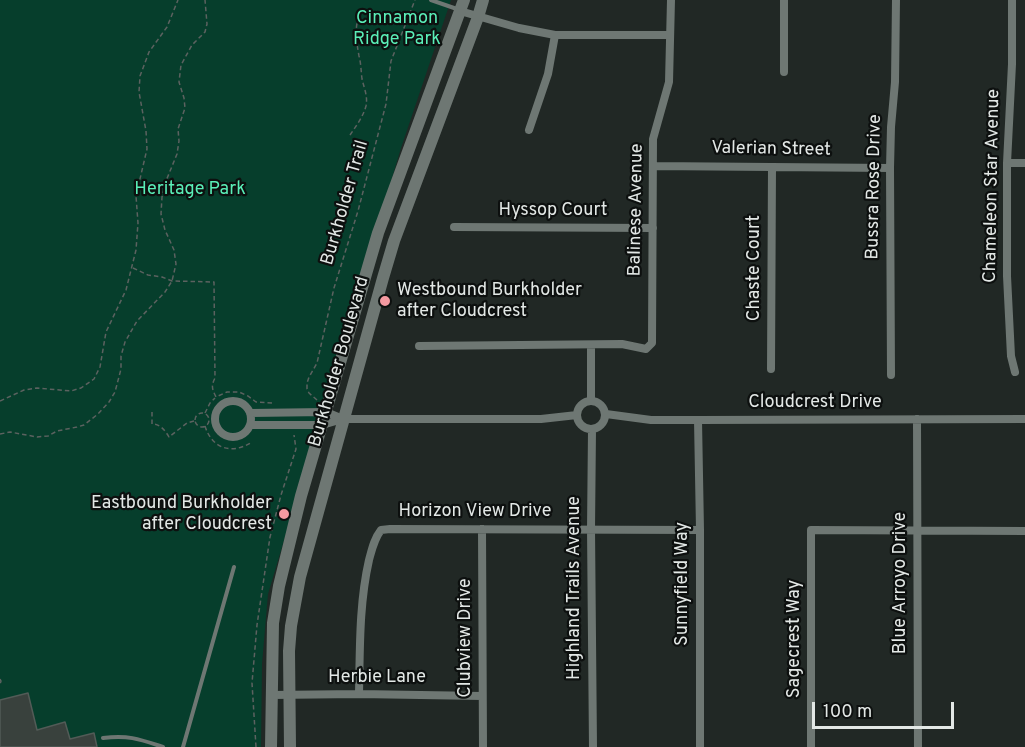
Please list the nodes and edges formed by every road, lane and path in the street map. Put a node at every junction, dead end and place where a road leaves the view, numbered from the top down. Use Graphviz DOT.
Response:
graph roads {
  1 [pos="178,0"];
  2 [pos="205,0"];
  3 [pos="415,0"];
  4 [pos="431,0"];
  5 [pos="483,0"];
  6 [pos="671,0"];
  7 [pos="784,0"];
  8 [pos="896,0"];
  9 [pos="1012,0"];
  10 [pos="462,5"];
  11 [pos="478,16"];
  12 [pos="357,23"];
  13 [pos="555,35"];
  14 [pos="670,35"];
  15 [pos="784,72"];
  16 [pos="529,130"];
  17 [pos="350,135"];
  18 [pos="1006,163"];
  19 [pos="1025,163"];
  20 [pos="653,166"];
  21 [pos="772,167"];
  22 [pos="890,168"];
  23 [pos="454,227"];
  24 [pos="653,228"];
  25 [pos="133,268"];
  26 [pos="172,281"];
  27 [pos="591,345"];
  28 [pos="419,346"];
  29 [pos="771,369"];
  30 [pos="1015,372"];
  31 [pos="891,375"];
  32 [pos="216,397"];
  33 [pos="0,401"];
  34 [pos="591,401"];
  35 [pos="273,403"];
  36 [pos="314,406"];
  37 [pos="152,412"];
  38 [pos="326,412"];
  39 [pos="205,413"];
  40 [pos="250,413"];
  41 [pos="606,414"];
  42 [pos="577,415"];
  43 [pos="343,419"];
  44 [pos="918,419"];
  45 [pos="194,420"];
  46 [pos="698,420"];
  47 [pos="1025,420"];
  48 [pos="250,425"];
  49 [pos="322,425"];
  50 [pos="205,426"];
  51 [pos="592,430"];
  52 [pos="0,434"];
  53 [pos="252,442"];
  54 [pos="279,506"];
  55 [pos="283,507"];
  56 [pos="482,529"];
  57 [pos="591,529"];
  58 [pos="700,530"];
  59 [pos="918,530"];
  60 [pos="1025,531"];
  61 [pos="234,567"];
  62 [pos="0,679"];
  63 [pos="0,684"];
  64 [pos="359,694"];
  65 [pos="271,695"];
  66 [pos="289,695"];
  67 [pos="482,696"];
  68 [pos="103,738"];
  69 [pos="163,747"];
  70 [pos="183,747"];
  71 [pos="271,747"];
  72 [pos="290,747"];
  73 [pos="483,747"];
  74 [pos="593,747"];
  75 [pos="700,747"];
  76 [pos="811,747"];
  77 [pos="918,747"];
  1 -- 25 [label="path"];
  2 -- 26 [label="path"];
  3 -- 36 [label="path, Burkholder Trail"];
  4 -- 10 [label="lane"];
  5 -- 11 [label="main road, Burkholder Boulevard"];
  6 -- 14 [label="street, Balinese Avenue"];
  7 -- 15 [label="street"];
  8 -- 22 [label="street, Bussra Rose Drive"];
  9 -- 18 [label="street, Chameleon Star Avenue"];
  10 -- 11 [label="street"];
  10 -- 38 [label="main road, Burkholder Boulevard"];
  11 -- 13 [label="street"];
  11 -- 43 [label="main road, Burkholder Boulevard"];
  12 -- 17 [label="path"];
  13 -- 14 [label="street"];
  13 -- 16 [label="street"];
  14 -- 20 [label="street, Balinese Avenue"];
  18 -- 19 [label="street"];
  18 -- 30 [label="street, Chameleon Star Avenue"];
  20 -- 21 [label="street, Valerian Street"];
  20 -- 24 [label="street, Balinese Avenue"];
  21 -- 22 [label="street, Valerian Street"];
  21 -- 29 [label="street, Chaste Court"];
  22 -- 31 [label="street, Bussra Rose Drive"];
  23 -- 24 [label="street, Hyssop Court"];
  24 -- 27 [label="street, Balinese Avenue"];
  25 -- 26 [label="path"];
  25 -- 33 [label="path"];
  26 -- 32 [label="path"];
  26 -- 52 [label="path"];
  27 -- 28 [label="street"];
  27 -- 34 [label="street"];
  32 -- 35 [label="path"];
  32 -- 39 [label="path"];
  34 -- 41 [label="street"];
  34 -- 42 [label="street"];
  37 -- 45 [label="path"];
  38 -- 40 [label="street"];
  38 -- 43 [label="street"];
  38 -- 49 [label="main road, Burkholder Boulevard"];
  39 -- 45 [label="path"];
  39 -- 50 [label="path"];
  40 -- 48 [label="street"];
  40 -- 48 [label="street"];
  41 -- 46 [label="street, Cloudcrest Drive"];
  41 -- 51 [label="street"];
  42 -- 43 [label="street"];
  42 -- 51 [label="street"];
  43 -- 49 [label="street"];
  43 -- 66 [label="main road, Burkholder Boulevard"];
  44 -- 46 [label="street, Cloudcrest Drive"];
  44 -- 47 [label="street, Cloudcrest Drive"];
  44 -- 59 [label="street, Blue Arroyo Drive"];
  45 -- 50 [label="path"];
  46 -- 58 [label="street, Sunnyfield Way"];
  48 -- 49 [label="street"];
  49 -- 65 [label="main road, Burkholder Boulevard"];
  50 -- 53 [label="path"];
  51 -- 57 [label="street, Highland Trails Avenue"];
  54 -- 55 [label="path"];
  56 -- 57 [label="street, Horizon View Drive"];
  56 -- 64 [label="street, Horizon View Drive"];
  56 -- 67 [label="street, Clubview Drive"];
  57 -- 58 [label="street, Horizon View Drive"];
  57 -- 74 [label="street, Highland Trails Avenue"];
  58 -- 75 [label="street, Sunnyfield Way"];
  59 -- 60 [label="street"];
  59 -- 76 [label="street, Sagecrest Way"];
  59 -- 77 [label="street, Blue Arroyo Drive"];
  61 -- 70 [label="lane"];
  62 -- 63 [label="path"];
  64 -- 66 [label="street, Herbie Lane"];
  64 -- 67 [label="street, Herbie Lane"];
  65 -- 66 [label="street, Herbie Lane"];
  65 -- 71 [label="main road, Burkholder Boulevard"];
  66 -- 72 [label="main road, Burkholder Boulevard"];
  67 -- 73 [label="street, Clubview Drive"];
  68 -- 69 [label="lane"];
}
